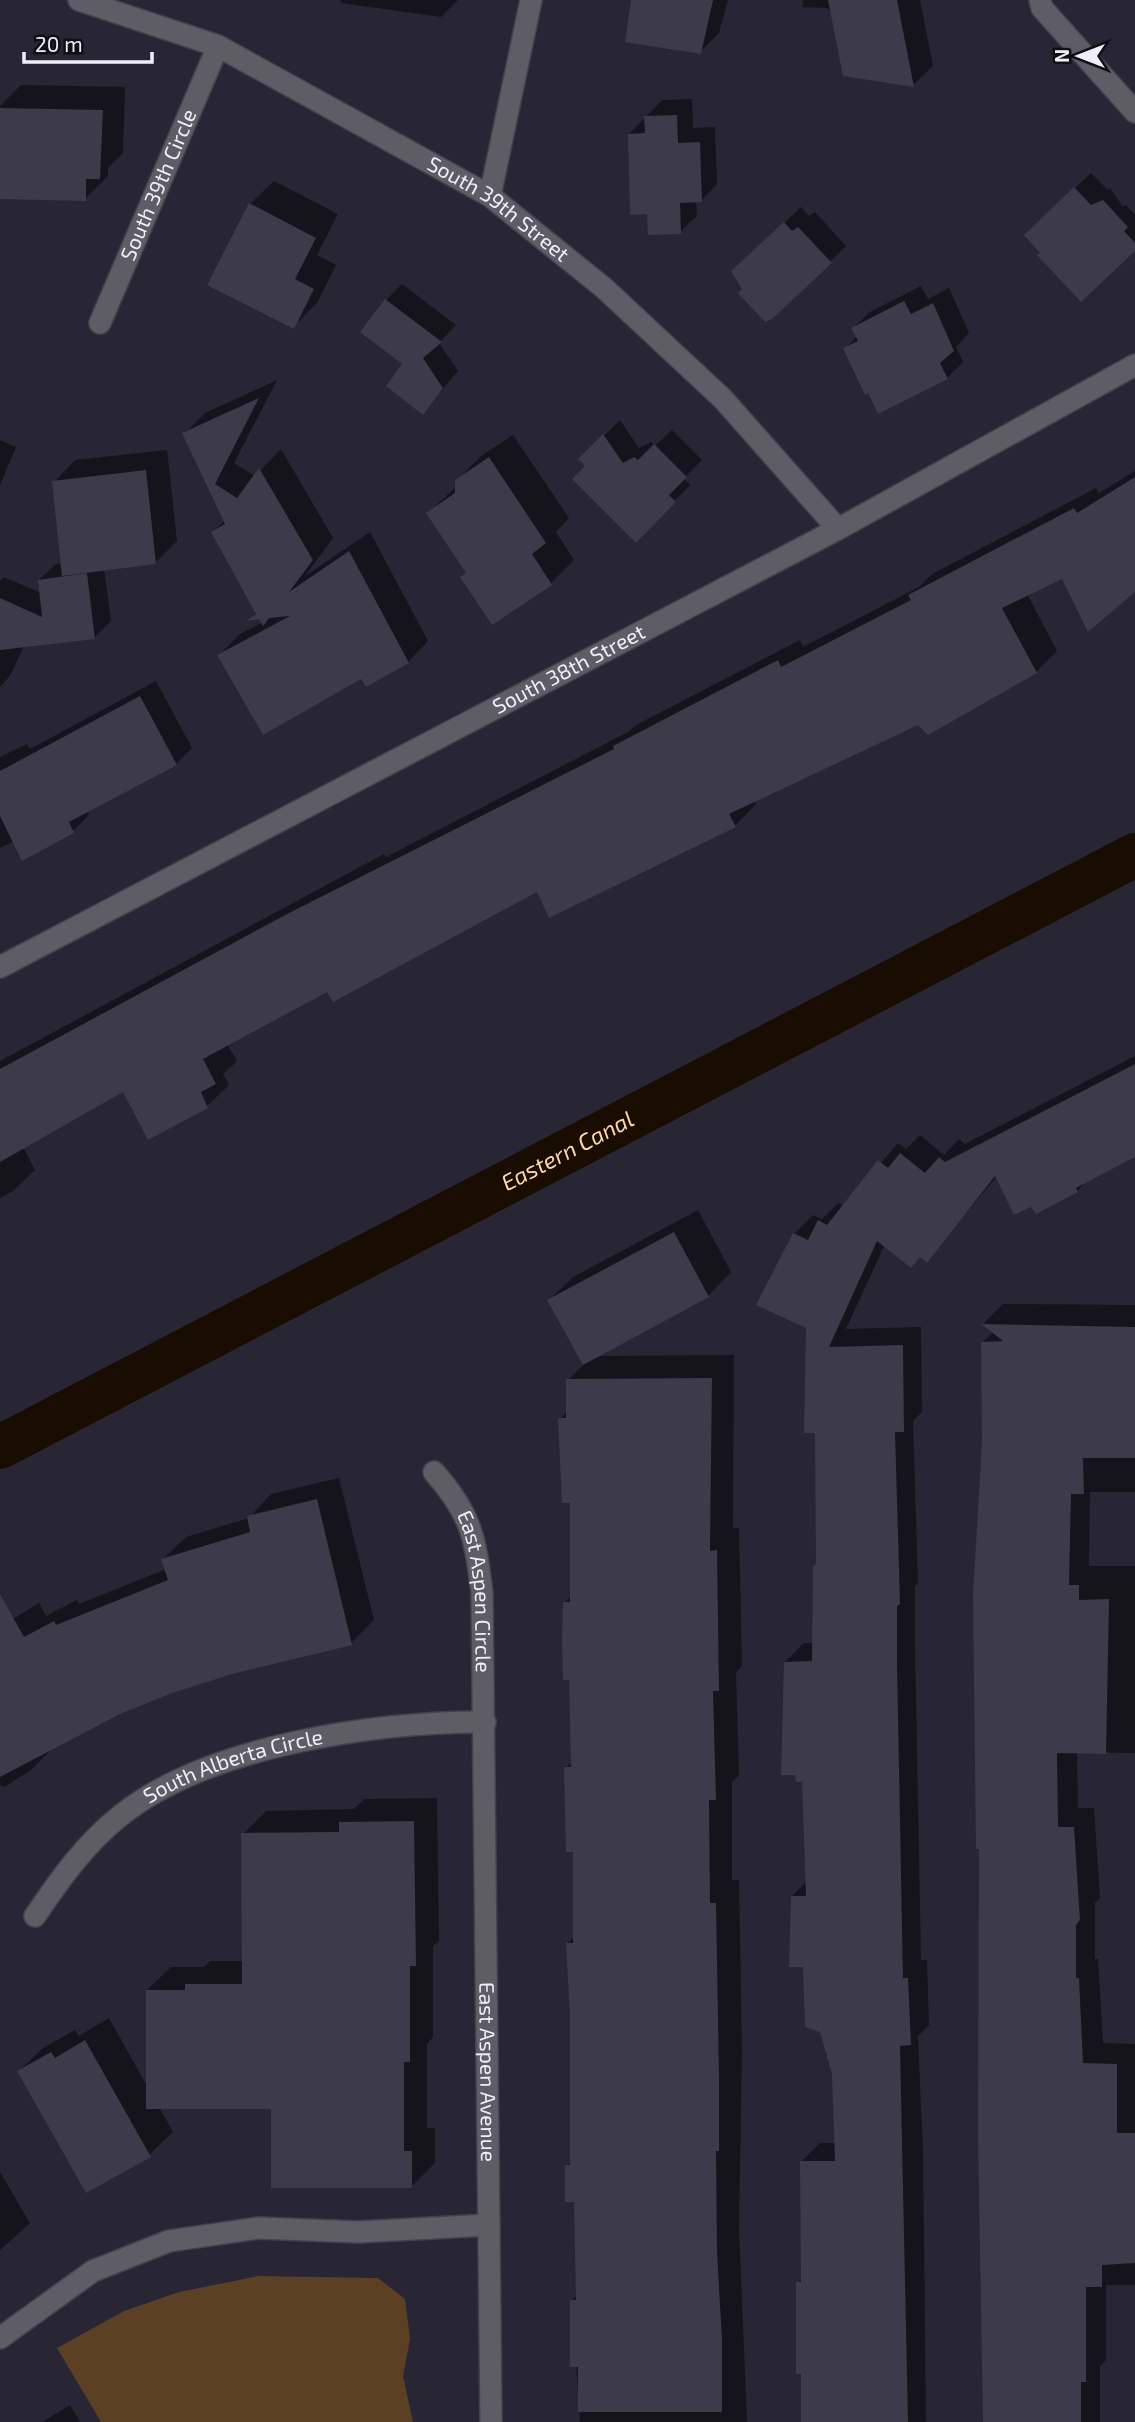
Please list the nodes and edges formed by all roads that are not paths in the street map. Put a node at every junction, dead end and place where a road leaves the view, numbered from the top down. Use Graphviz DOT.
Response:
graph roads {
  1 [pos="79,0"];
  2 [pos="531,0"];
  3 [pos="1040,0"];
  4 [pos="218,46"];
  5 [pos="1135,111"];
  6 [pos="490,196"];
  7 [pos="100,323"];
  8 [pos="1135,365"];
  9 [pos="838,529"];
  10 [pos="0,967"];
  11 [pos="433,1472"];
  12 [pos="485,1722"];
  13 [pos="35,1916"];
  14 [pos="489,2225"];
  15 [pos="7,2334"];
  16 [pos="491,2422"];
  1 -- 4 [label="street, South 39th Street"];
  2 -- 6 [label="street"];
  3 -- 5 [label="street"];
  4 -- 6 [label="street, South 39th Street"];
  4 -- 7 [label="street, South 39th Circle"];
  6 -- 9 [label="street, South 39th Street"];
  8 -- 9 [label="street, South 38th Street"];
  9 -- 10 [label="street, South 38th Street"];
  11 -- 12 [label="street, East Aspen Circle"];
  12 -- 13 [label="street, South Alberta Circle"];
  12 -- 14 [label="street, East Aspen Avenue"];
  14 -- 15 [label="street"];
  14 -- 16 [label="street, East Aspen Avenue"];
}
